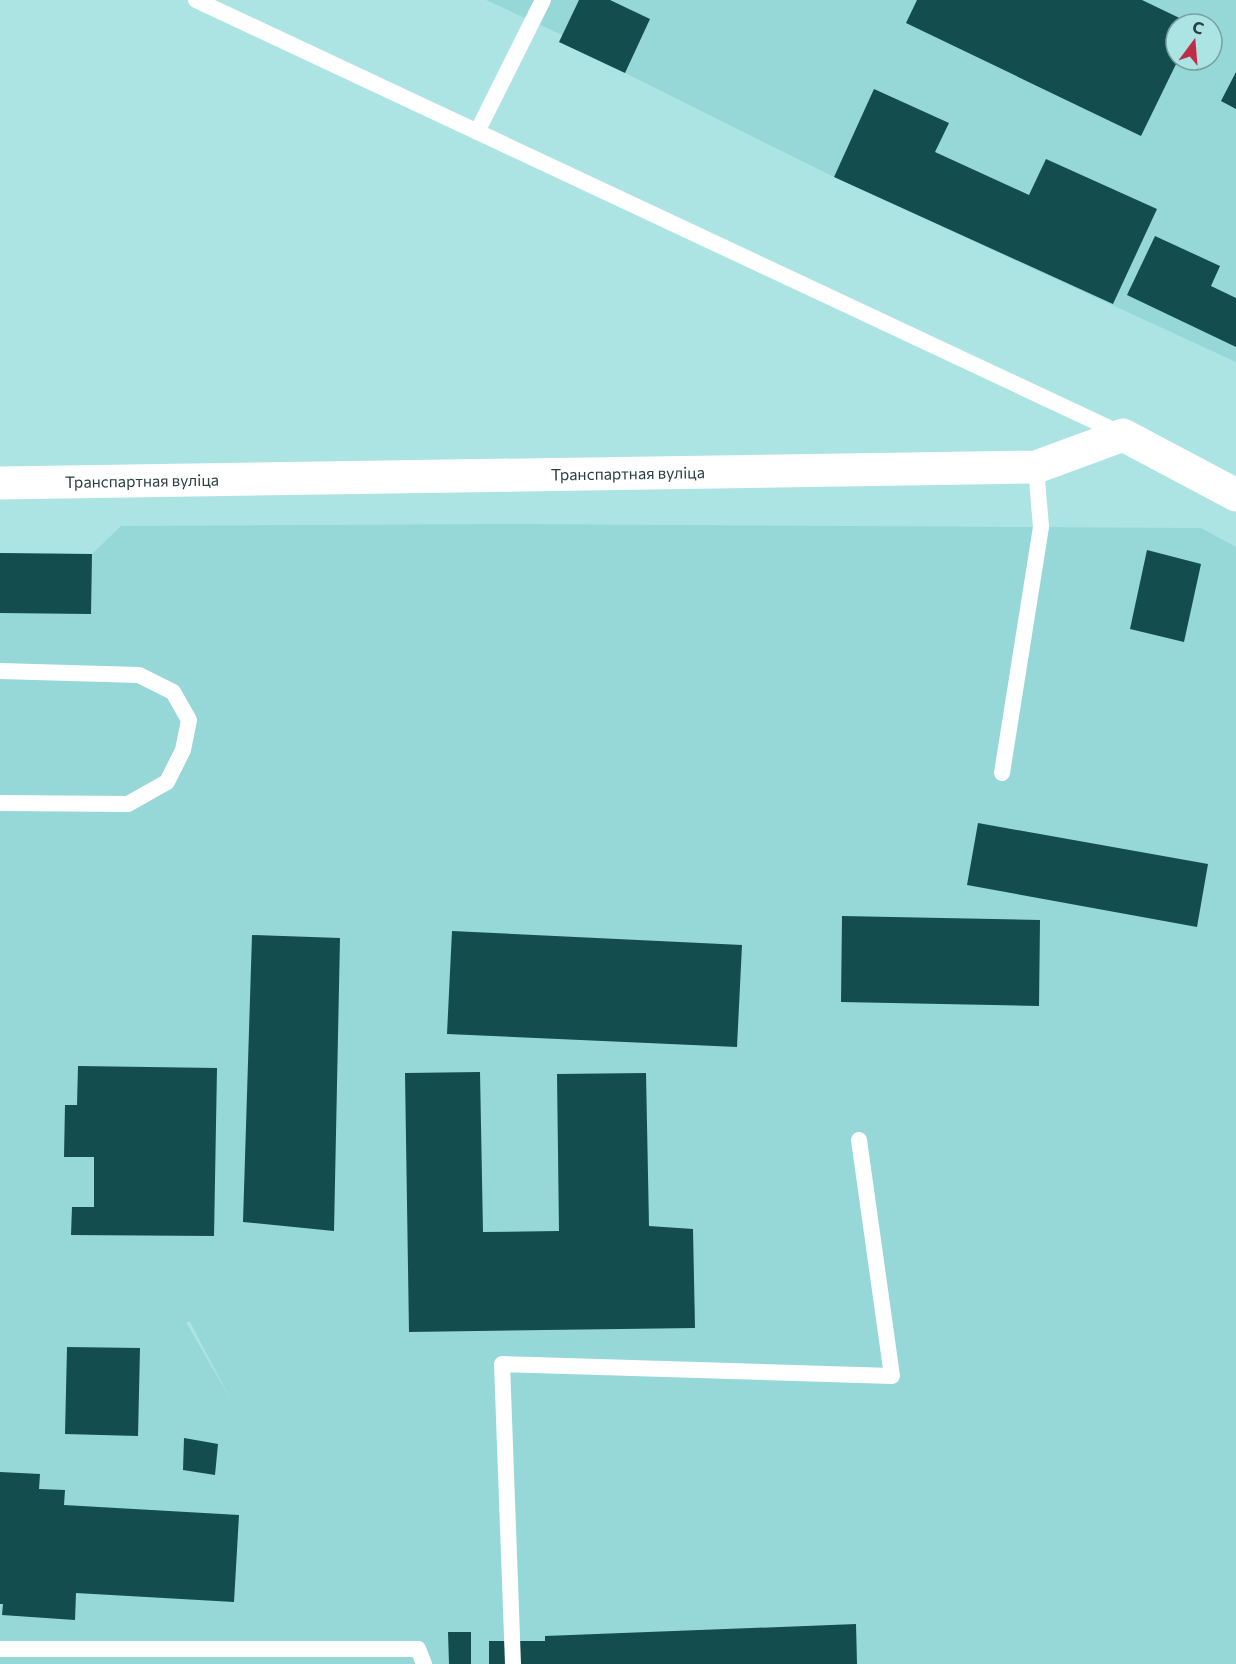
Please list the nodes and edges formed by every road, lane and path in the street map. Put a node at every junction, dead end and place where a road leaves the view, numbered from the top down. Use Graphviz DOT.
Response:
graph roads {
  1 [pos="196,0"];
  2 [pos="543,0"];
  3 [pos="477,132"];
  4 [pos="1123,435"];
  5 [pos="1036,466"];
  6 [pos="0,483"];
  7 [pos="1236,495"];
  8 [pos="0,670"];
  9 [pos="1002,773"];
  10 [pos="0,803"];
  11 [pos="859,1140"];
  12 [pos="0,1649"];
  13 [pos="424,1664"];
  14 [pos="513,1664"];
  1 -- 3 [label="lane"];
  2 -- 3 [label="lane"];
  3 -- 4 [label="lane"];
  4 -- 5 [label="street, Транспартная вуліца"];
  4 -- 7 [label="street"];
  5 -- 6 [label="street, Транспартная вуліца"];
  5 -- 9 [label="lane"];
  8 -- 10 [label="lane"];
  11 -- 14 [label="lane"];
  12 -- 13 [label="lane"];
}
